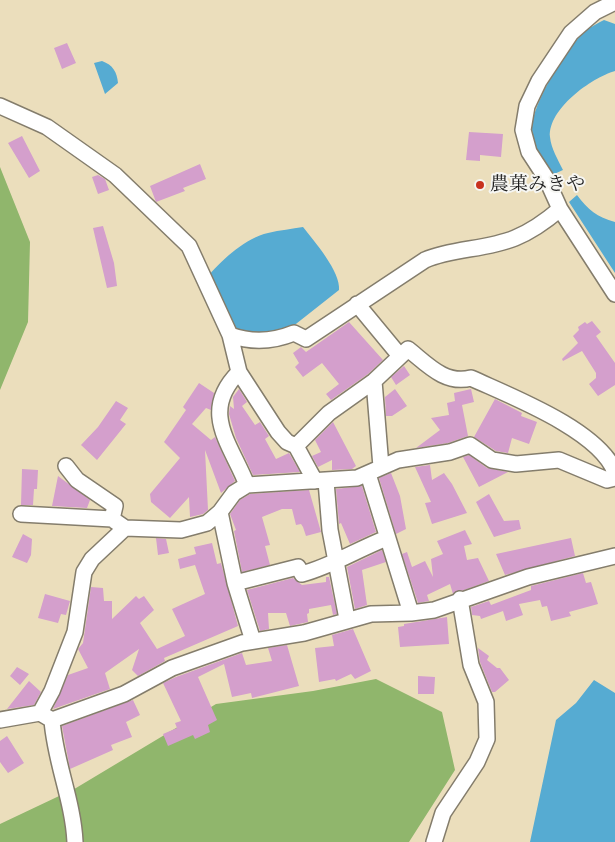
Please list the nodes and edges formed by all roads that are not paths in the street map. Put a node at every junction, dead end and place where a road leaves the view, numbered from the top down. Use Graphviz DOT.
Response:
graph roads {
  1 [pos="615,2"];
  2 [pos="0,106"];
  3 [pos="560,209"];
  4 [pos="615,294"];
  5 [pos="357,304"];
  6 [pos="230,335"];
  7 [pos="400,356"];
  8 [pos="239,372"];
  9 [pos="374,381"];
  10 [pos="296,446"];
  11 [pos="66,466"];
  12 [pos="374,470"];
  13 [pos="615,472"];
  14 [pos="615,478"];
  15 [pos="320,481"];
  16 [pos="247,485"];
  17 [pos="220,512"];
  18 [pos="21,514"];
  19 [pos="112,519"];
  20 [pos="125,528"];
  21 [pos="387,538"];
  22 [pos="615,556"];
  23 [pos="336,563"];
  24 [pos="235,583"];
  25 [pos="460,599"];
  26 [pos="411,613"];
  27 [pos="347,620"];
  28 [pos="253,640"];
  29 [pos="46,717"];
  30 [pos="0,720"];
  31 [pos="75,842"];
  32 [pos="434,842"];
  1 -- 3 [label="street"];
  2 -- 6 [label="street"];
  3 -- 4 [label="street"];
  3 -- 5 [label="street"];
  5 -- 6 [label="street"];
  5 -- 7 [label="street"];
  6 -- 8 [label="street"];
  7 -- 9 [label="street"];
  7 -- 13 [label="street"];
  8 -- 10 [label="street"];
  8 -- 16 [label="street"];
  9 -- 10 [label="street"];
  9 -- 12 [label="street"];
  10 -- 15 [label="street"];
  11 -- 19 [label="street"];
  12 -- 14 [label="street"];
  12 -- 15 [label="street"];
  12 -- 21 [label="street"];
  15 -- 16 [label="street"];
  15 -- 23 [label="street"];
  16 -- 17 [label="street"];
  17 -- 20 [label="street"];
  17 -- 24 [label="street"];
  18 -- 19 [label="street"];
  19 -- 20 [label="street"];
  20 -- 29 [label="street"];
  21 -- 23 [label="street"];
  21 -- 26 [label="street"];
  22 -- 25 [label="street"];
  23 -- 24 [label="street"];
  23 -- 27 [label="street"];
  24 -- 28 [label="street"];
  25 -- 26 [label="street"];
  25 -- 32 [label="street"];
  26 -- 27 [label="street"];
  27 -- 28 [label="street"];
  28 -- 29 [label="street"];
  29 -- 30 [label="street"];
  29 -- 31 [label="street"];
}
